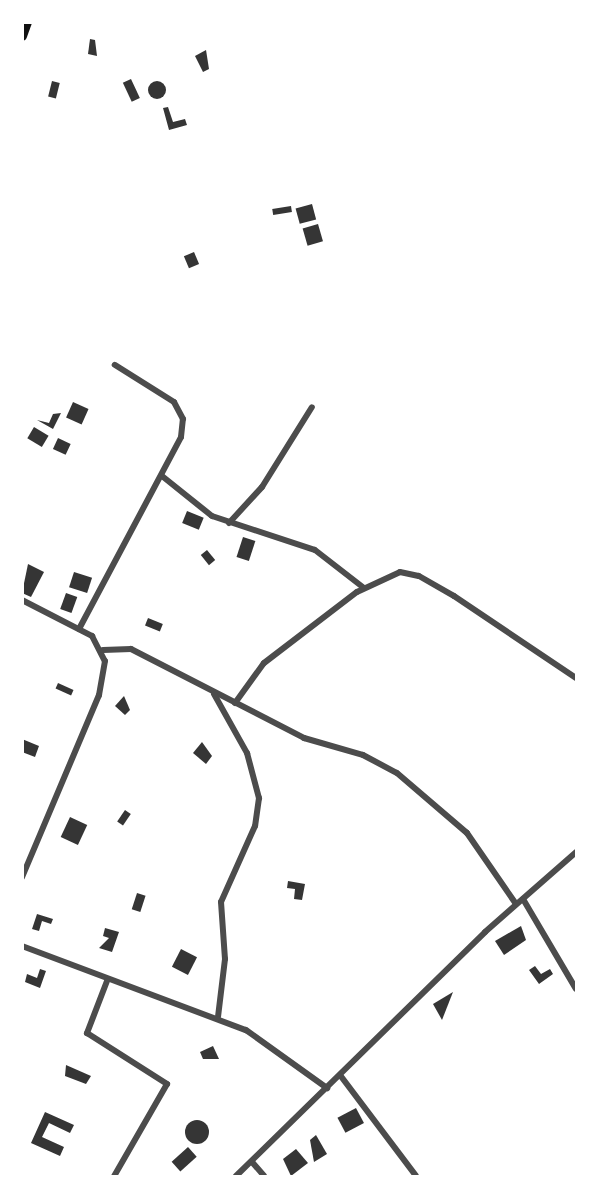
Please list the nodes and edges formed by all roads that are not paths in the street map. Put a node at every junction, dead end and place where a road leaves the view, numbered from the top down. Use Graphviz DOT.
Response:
graph roads {
  1 [pos="27,22"];
  2 [pos="22,36"];
  3 [pos="116,365"];
  4 [pos="312,407"];
  5 [pos="162,476"];
  6 [pos="229,523"];
  7 [pos="364,588"];
  8 [pos="22,600"];
  9 [pos="79,629"];
  10 [pos="103,650"];
  11 [pos="576,678"];
  12 [pos="214,693"];
  13 [pos="235,704"];
  14 [pos="576,852"];
  15 [pos="22,877"];
  16 [pos="523,899"];
  17 [pos="516,904"];
  18 [pos="22,946"];
  19 [pos="107,981"];
  20 [pos="576,989"];
  21 [pos="218,1017"];
  22 [pos="340,1075"];
  23 [pos="327,1088"];
  24 [pos="252,1162"];
  25 [pos="114,1176"];
  26 [pos="236,1176"];
  27 [pos="264,1176"];
  28 [pos="416,1176"];
  1 -- 2 [label="highway"];
  3 -- 5 [label="street"];
  4 -- 6 [label="street"];
  5 -- 6 [label="street"];
  5 -- 9 [label="street"];
  6 -- 7 [label="street"];
  7 -- 11 [label="street"];
  7 -- 13 [label="street"];
  8 -- 9 [label="street"];
  9 -- 10 [label="street"];
  10 -- 12 [label="street"];
  10 -- 15 [label="street"];
  12 -- 13 [label="street"];
  12 -- 21 [label="street"];
  13 -- 17 [label="street"];
  14 -- 16 [label="street"];
  16 -- 17 [label="street"];
  16 -- 20 [label="street"];
  17 -- 22 [label="street"];
  18 -- 19 [label="street"];
  19 -- 21 [label="street"];
  19 -- 25 [label="street"];
  21 -- 23 [label="street"];
  22 -- 23 [label="street"];
  22 -- 28 [label="street"];
  23 -- 24 [label="street"];
  24 -- 26 [label="street"];
  24 -- 27 [label="street"];
}
